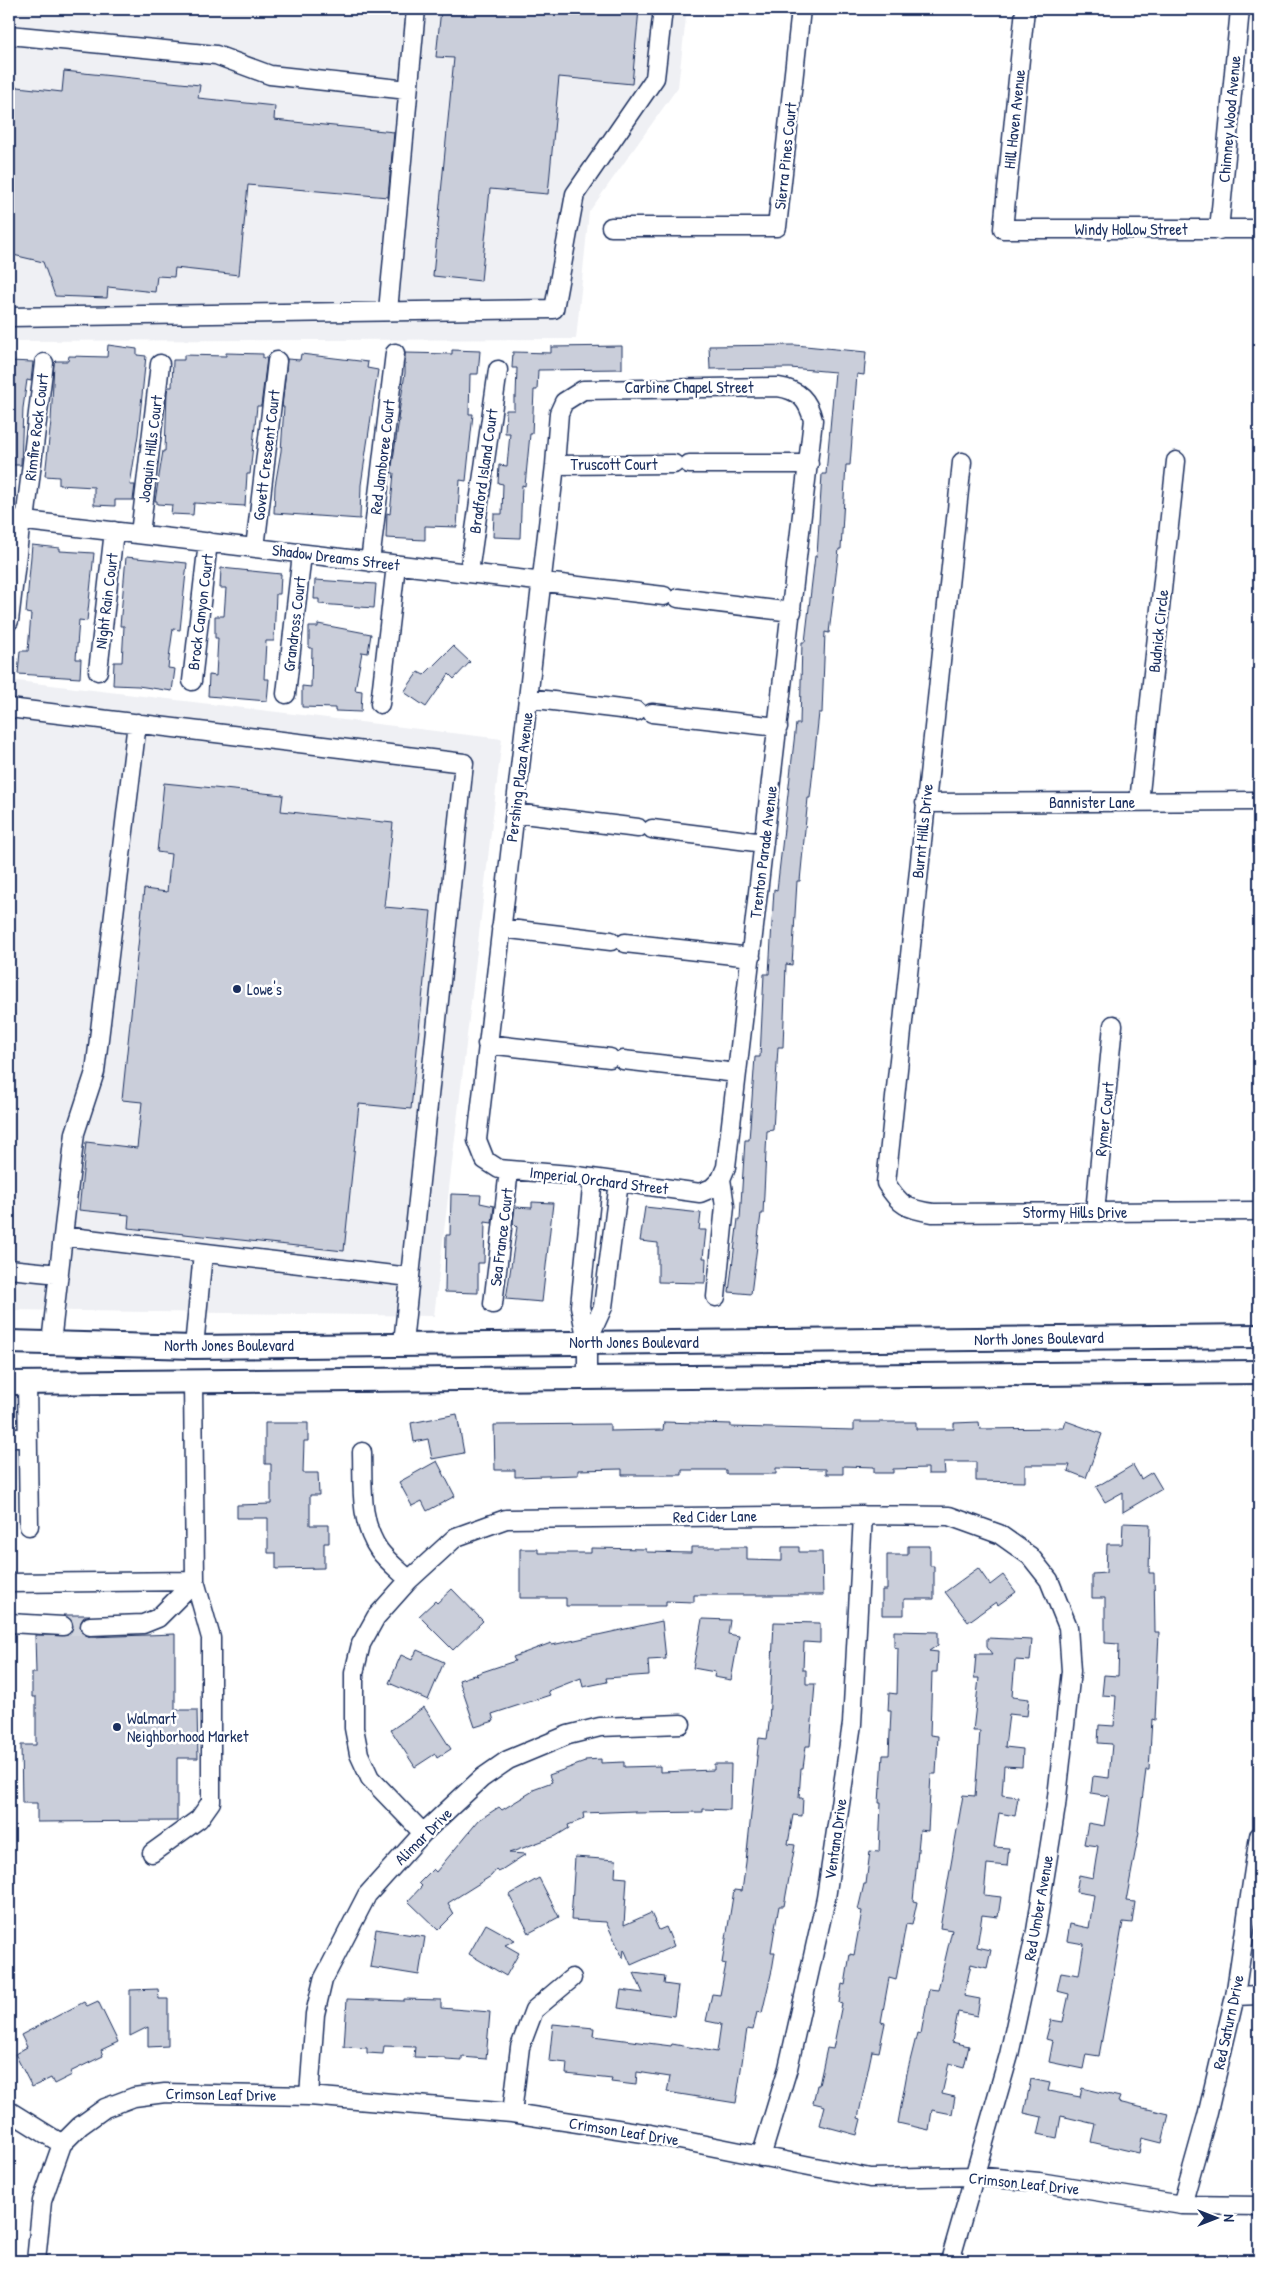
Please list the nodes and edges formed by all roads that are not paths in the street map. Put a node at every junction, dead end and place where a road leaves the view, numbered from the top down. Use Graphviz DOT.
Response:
graph roads {
  1 [pos="416,9"];
  2 [pos="663,9"];
  3 [pos="801,9"];
  4 [pos="1025,9"];
  5 [pos="1240,9"];
  6 [pos="9,35"];
  7 [pos="408,90"];
  8 [pos="611,227"];
  9 [pos="1003,229"];
  10 [pos="1259,229"];
  11 [pos="1219,230"];
  12 [pos="388,312"];
  13 [pos="9,317"];
  14 [pos="395,353"];
  15 [pos="277,361"];
  16 [pos="44,363"];
  17 [pos="160,364"];
  18 [pos="498,370"];
  19 [pos="564,402"];
  20 [pos="810,407"];
  21 [pos="1176,460"];
  22 [pos="962,462"];
  23 [pos="809,464"];
  24 [pos="555,465"];
  25 [pos="18,520"];
  26 [pos="114,531"];
  27 [pos="140,534"];
  28 [pos="208,542"];
  29 [pos="255,548"];
  30 [pos="302,554"];
  31 [pos="370,562"];
  32 [pos="396,565"];
  33 [pos="469,572"];
  34 [pos="542,582"];
  35 [pos="792,612"];
  36 [pos="9,621"];
  37 [pos="98,670"];
  38 [pos="192,681"];
  39 [pos="286,694"];
  40 [pos="528,698"];
  41 [pos="380,704"];
  42 [pos="9,708"];
  43 [pos="137,723"];
  44 [pos="778,727"];
  45 [pos="1259,801"];
  46 [pos="1139,802"];
  47 [pos="925,803"];
  48 [pos="515,813"];
  49 [pos="764,843"];
  50 [pos="501,928"];
  51 [pos="751,957"];
  52 [pos="1114,1025"];
  53 [pos="487,1044"];
  54 [pos="737,1073"];
  55 [pos="480,1152"];
  56 [pos="508,1170"];
  57 [pos="593,1178"];
  58 [pos="721,1179"];
  59 [pos="618,1182"];
  60 [pos="895,1198"];
  61 [pos="1259,1211"];
  62 [pos="1095,1212"];
  63 [pos="63,1236"];
  64 [pos="203,1253"];
  65 [pos="9,1269"];
  66 [pos="59,1274"];
  67 [pos="410,1277"];
  68 [pos="716,1297"];
  69 [pos="493,1304"];
  70 [pos="1259,1336"];
  71 [pos="9,1342"];
  72 [pos="587,1342"];
  73 [pos="51,1343"];
  74 [pos="403,1343"];
  75 [pos="194,1347"];
  76 [pos="1259,1372"];
  77 [pos="587,1378"];
  78 [pos="193,1381"];
  79 [pos="18,1383"];
  80 [pos="9,1438"];
  81 [pos="28,1438"];
  82 [pos="362,1452"];
  83 [pos="863,1515"];
  84 [pos="29,1526"];
  85 [pos="1030,1556"];
  86 [pos="409,1580"];
  87 [pos="195,1581"];
  88 [pos="9,1583"];
  89 [pos="9,1623"];
  90 [pos="63,1626"];
  91 [pos="90,1626"];
  92 [pos="681,1724"];
  93 [pos="423,1833"];
  94 [pos="1259,1836"];
  95 [pos="152,1853"];
  96 [pos="572,1978"];
  97 [pos="1259,1995"];
  98 [pos="1235,1996"];
  99 [pos="309,2096"];
  100 [pos="9,2111"];
  101 [pos="512,2113"];
  102 [pos="62,2144"];
  103 [pos="761,2157"];
  104 [pos="974,2176"];
  105 [pos="1182,2204"];
  106 [pos="1259,2206"];
  107 [pos="36,2261"];
  108 [pos="950,2261"];
  1 -- 7 [label="street"];
  2 -- 12 [label="street"];
  3 -- 8 [label="street, Sierra Pines Court"];
  4 -- 9 [label="street, Hill Haven Avenue"];
  5 -- 11 [label="street, Chimney Wood Avenue"];
  6 -- 7 [label="street"];
  7 -- 12 [label="street"];
  9 -- 11 [label="street, Windy Hollow Street"];
  10 -- 11 [label="street, Windy Hollow Street"];
  12 -- 13 [label="street"];
  14 -- 31 [label="street, Red Jamboree Court"];
  15 -- 29 [label="street, Govett Crescent Court"];
  16 -- 25 [label="street, Rimfire Rock Court"];
  17 -- 27 [label="street, Joaquin Hills Court"];
  18 -- 33 [label="street, Bradford Island Court"];
  19 -- 20 [label="street, Carbine Chapel Street"];
  19 -- 24 [label="street, Pershing Plaza Avenue"];
  20 -- 23 [label="street, Trenton Parade Avenue"];
  21 -- 46 [label="street, Budnick Circle"];
  22 -- 47 [label="street, Burnt Hills Drive"];
  23 -- 24 [label="street, Truscott Court"];
  23 -- 35 [label="street, Trenton Parade Avenue"];
  24 -- 34 [label="street, Pershing Plaza Avenue"];
  25 -- 26 [label="street, Shadow Dreams Street"];
  25 -- 36 [label="street, Rimfire Rock Court"];
  26 -- 27 [label="street, Shadow Dreams Street"];
  26 -- 37 [label="street, Night Rain Court"];
  27 -- 28 [label="street, Shadow Dreams Street"];
  28 -- 29 [label="street, Shadow Dreams Street"];
  28 -- 38 [label="street, Brock Canyon Court"];
  29 -- 30 [label="street, Shadow Dreams Street"];
  30 -- 31 [label="street, Shadow Dreams Street"];
  30 -- 39 [label="street, Grandross Court"];
  31 -- 32 [label="street, Shadow Dreams Street"];
  32 -- 33 [label="street, Shadow Dreams Street"];
  32 -- 41 [label="street"];
  33 -- 34 [label="street, Shadow Dreams Street"];
  34 -- 35 [label="street, Shadow Dreams Street"];
  34 -- 40 [label="street, Pershing Plaza Avenue"];
  35 -- 44 [label="street, Trenton Parade Avenue"];
  40 -- 44 [label="street"];
  40 -- 48 [label="street, Pershing Plaza Avenue"];
  42 -- 43 [label="street"];
  43 -- 63 [label="street"];
  43 -- 67 [label="street"];
  44 -- 49 [label="street, Trenton Parade Avenue"];
  45 -- 46 [label="street, Bannister Lane"];
  46 -- 47 [label="street, Bannister Lane"];
  47 -- 60 [label="street, Burnt Hills Drive"];
  48 -- 49 [label="street"];
  48 -- 50 [label="street, Pershing Plaza Avenue"];
  49 -- 51 [label="street, Trenton Parade Avenue"];
  50 -- 51 [label="street"];
  50 -- 53 [label="street, Pershing Plaza Avenue"];
  51 -- 54 [label="street, Trenton Parade Avenue"];
  52 -- 62 [label="street, Rymer Court"];
  53 -- 54 [label="street"];
  53 -- 55 [label="street, Pershing Plaza Avenue"];
  54 -- 58 [label="street, Trenton Parade Avenue"];
  55 -- 56 [label="street, Imperial Orchard Street"];
  56 -- 57 [label="street, Imperial Orchard Street"];
  56 -- 69 [label="street, Sea France Court"];
  57 -- 59 [label="street, Imperial Orchard Street"];
  57 -- 72 [label="street"];
  58 -- 59 [label="street, Imperial Orchard Street"];
  58 -- 68 [label="street, Trenton Parade Avenue"];
  59 -- 72 [label="street"];
  60 -- 62 [label="street, Stormy Hills Drive"];
  61 -- 62 [label="street, Stormy Hills Drive"];
  63 -- 64 [label="street"];
  63 -- 66 [label="street"];
  64 -- 67 [label="street"];
  64 -- 75 [label="street"];
  65 -- 66 [label="street"];
  66 -- 73 [label="street"];
  67 -- 74 [label="street"];
  70 -- 72 [label="main road, North Jones Boulevard"];
  71 -- 73 [label="main road, North Jones Boulevard"];
  72 -- 74 [label="main road, North Jones Boulevard"];
  72 -- 77 [label="street"];
  73 -- 75 [label="main road, North Jones Boulevard"];
  74 -- 75 [label="main road, North Jones Boulevard"];
  75 -- 78 [label="main road"];
  76 -- 77 [label="main road"];
  77 -- 78 [label="main road"];
  78 -- 79 [label="main road"];
  78 -- 87 [label="street"];
  79 -- 81 [label="street"];
  80 -- 81 [label="street"];
  81 -- 84 [label="street"];
  82 -- 86 [label="street"];
  83 -- 85 [label="street, Red Cider Lane"];
  83 -- 86 [label="street, Red Cider Lane"];
  83 -- 103 [label="street, Ventana Drive"];
  85 -- 104 [label="street, Red Umber Avenue"];
  86 -- 93 [label="street, Red Cider Lane"];
  87 -- 88 [label="street"];
  87 -- 91 [label="street"];
  87 -- 95 [label="street"];
  89 -- 90 [label="street"];
  92 -- 93 [label="street, Alimar Drive"];
  93 -- 99 [label="street, Alimar Drive"];
  94 -- 98 [label="street, Red Saturn Drive"];
  96 -- 101 [label="street"];
  97 -- 98 [label="street"];
  98 -- 105 [label="street, Red Saturn Drive"];
  99 -- 101 [label="street, Crimson Leaf Drive"];
  99 -- 102 [label="street, Crimson Leaf Drive"];
  100 -- 102 [label="street"];
  101 -- 103 [label="street, Crimson Leaf Drive"];
  102 -- 107 [label="street"];
  103 -- 104 [label="street, Crimson Leaf Drive"];
  104 -- 105 [label="street, Crimson Leaf Drive"];
  104 -- 108 [label="street, Red Umber Avenue"];
  105 -- 106 [label="street, Crimson Leaf Drive"];
}
